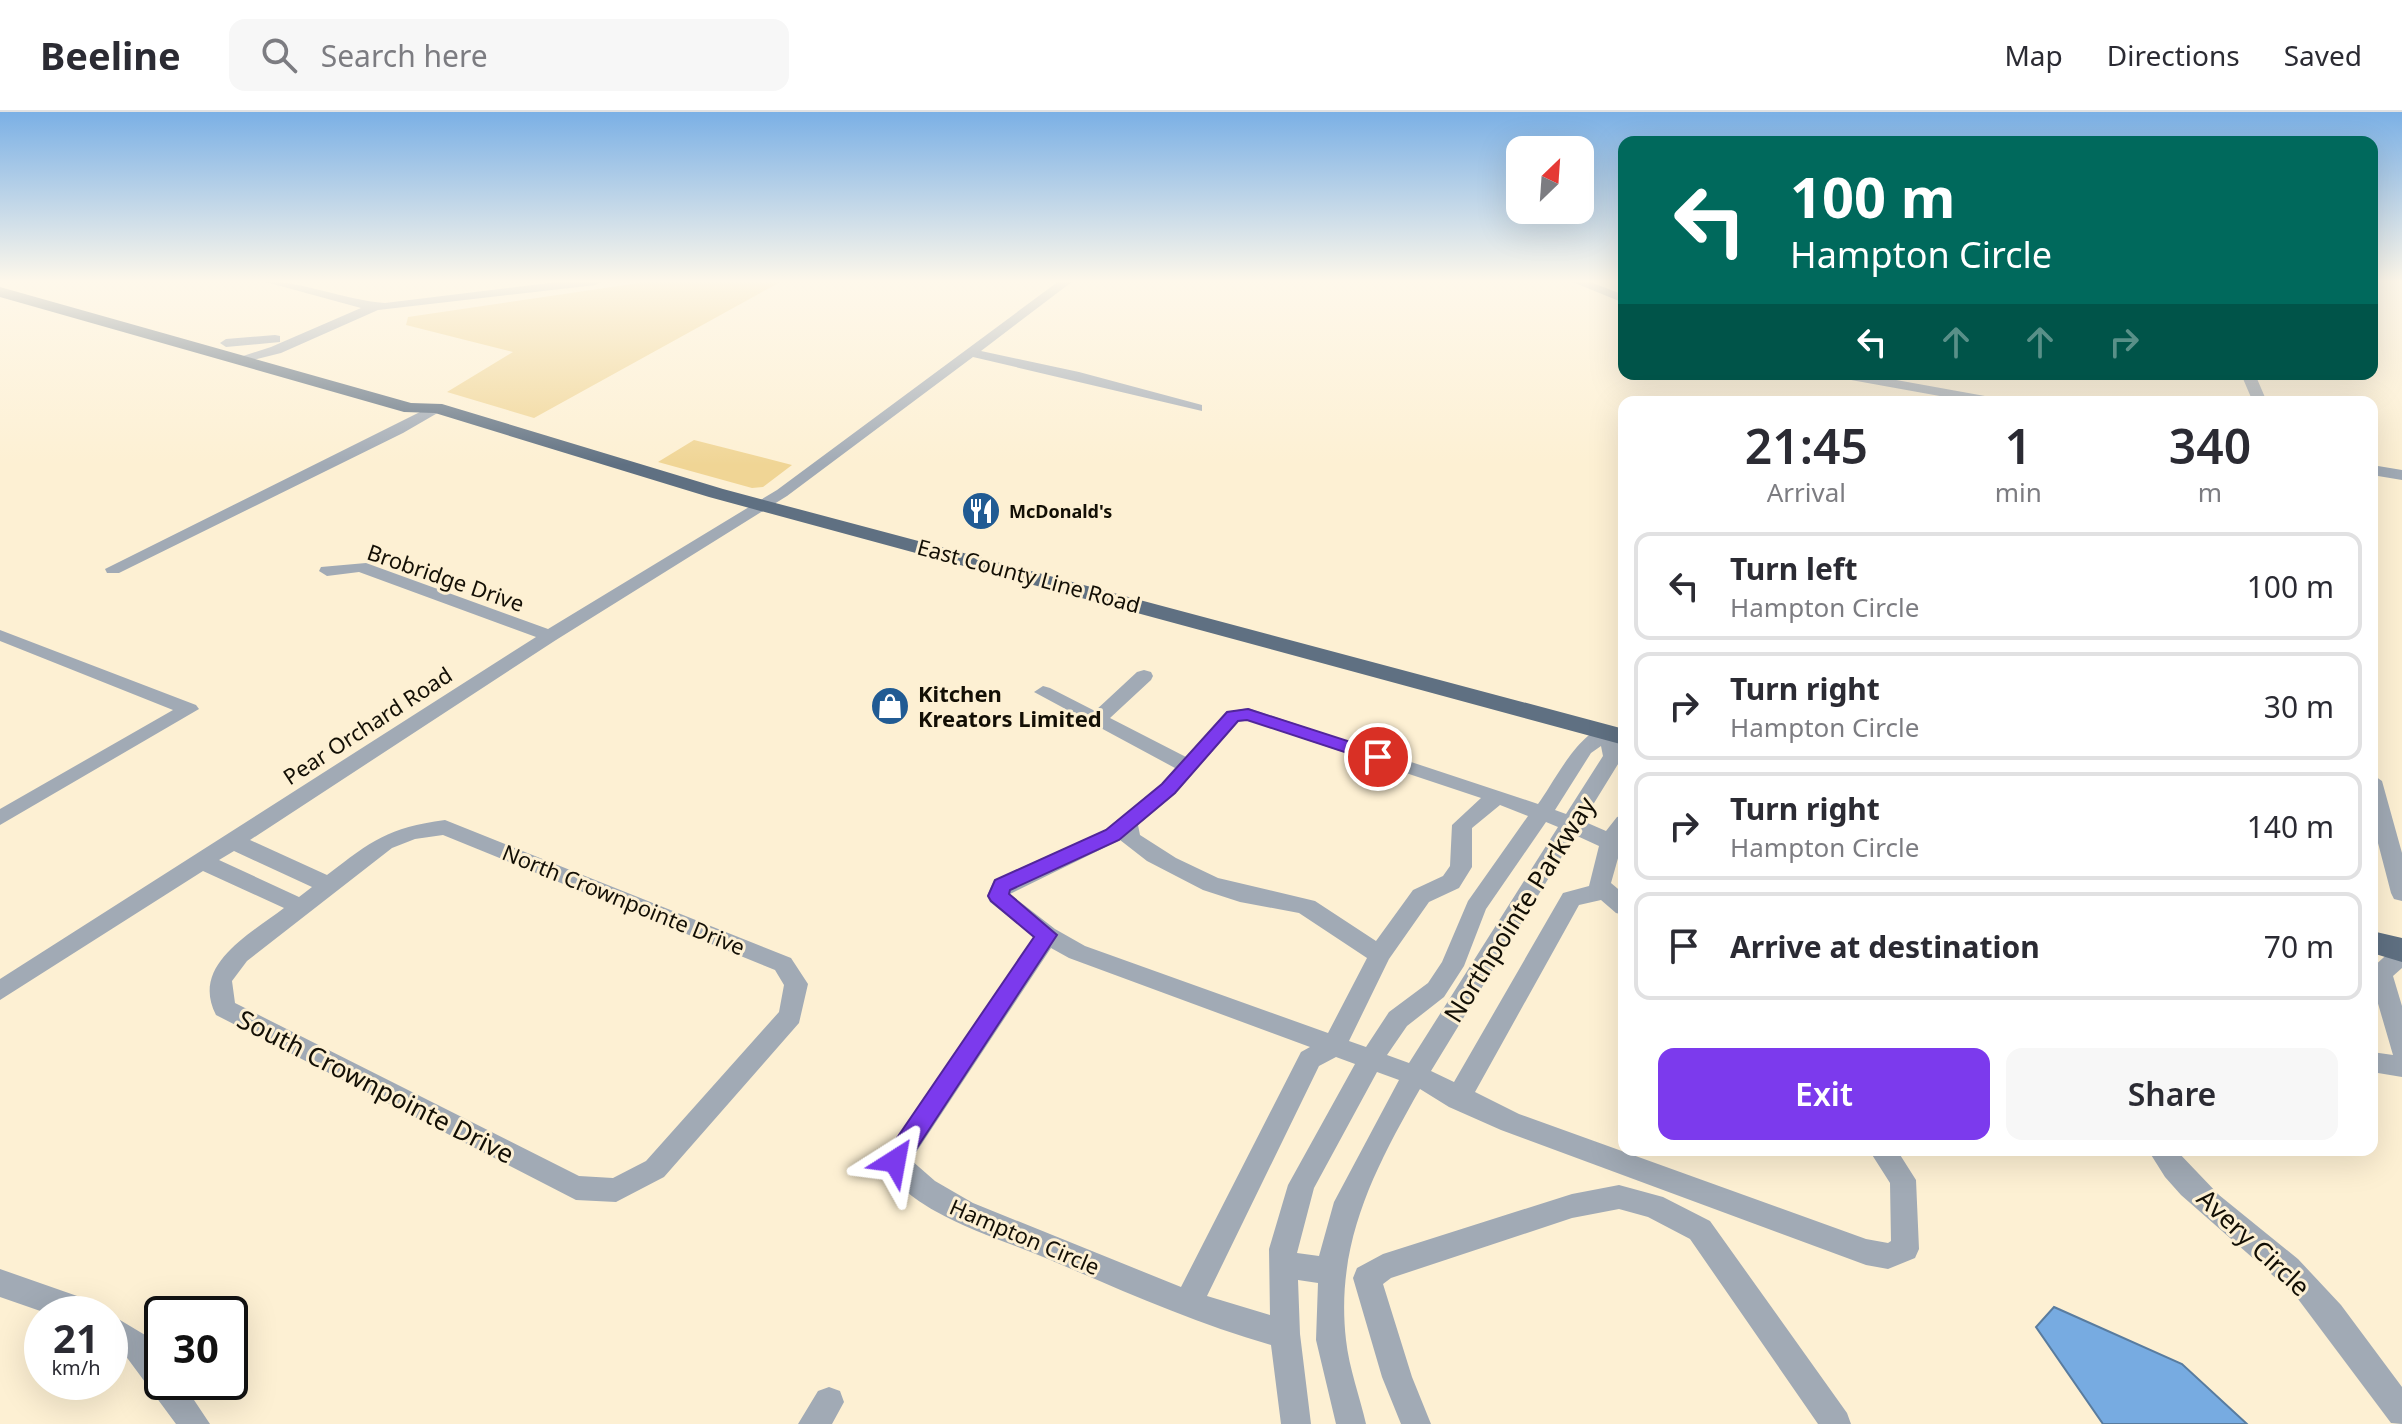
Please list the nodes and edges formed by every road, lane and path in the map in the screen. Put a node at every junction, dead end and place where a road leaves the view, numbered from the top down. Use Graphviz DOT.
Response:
graph roads {
  1 [pos="178,342"];
  2 [pos="223,342"];
  3 [pos="237,342"];
  4 [pos="285,342"];
  5 [pos="293,342"];
  6 [pos="985,342"];
  7 [pos="226,343"];
  8 [pos="261,352"];
  9 [pos="970,353"];
  10 [pos="242,361"];
  11 [pos="295,361"];
  12 [pos="1873,380"];
  13 [pos="1963,396"];
  14 [pos="436,408"];
  15 [pos="1197,408"];
  16 [pos="2378,471"];
  17 [pos="2402,475"];
  18 [pos="762,505"];
  19 [pos="113,569"];
  20 [pos="327,571"];
  21 [pos="0,635"];
  22 [pos="550,636"];
  23 [pos="1144,676"];
  24 [pos="1043,692"];
  25 [pos="1098,719"];
  26 [pos="1616,734"];
  27 [pos="1188,766"];
  28 [pos="1497,796"];
  29 [pos="2378,803"];
  30 [pos="1540,813"];
  31 [pos="0,818"];
  32 [pos="1127,822"];
  33 [pos="1571,824"];
  34 [pos="1618,831"];
  35 [pos="232,841"];
  36 [pos="202,861"];
  37 [pos="329,885"];
  38 [pos="1604,891"];
  39 [pos="2402,893"];
  40 [pos="1618,902"];
  41 [pos="301,907"];
  42 [pos="1047,935"];
  43 [pos="2378,944"];
  44 [pos="2402,952"];
  45 [pos="1380,954"];
  46 [pos="0,991"];
  47 [pos="1334,1046"];
  48 [pos="2402,1049"];
  49 [pos="1371,1059"];
  50 [pos="2378,1063"];
  51 [pos="2402,1067"];
  52 [pos="1417,1076"];
  53 [pos="1458,1099"];
  54 [pos="1886,1156"];
  55 [pos="2165,1156"];
  56 [pos="655,1169"];
  57 [pos="1283,1264"];
  58 [pos="1332,1272"];
  59 [pos="0,1283"];
  60 [pos="38,1296"];
  61 [pos="1188,1303"];
  62 [pos="1285,1334"];
  63 [pos="128,1340"];
  64 [pos="144,1357"];
  65 [pos="177,1400"];
  66 [pos="2402,1412"];
  67 [pos="195,1424"];
  68 [pos="1296,1424"];
  69 [pos="1351,1424"];
  70 [pos="1416,1424"];
  71 [pos="1836,1424"];
  1 -- 10 [label="main road, East County Line Road"];
  2 -- 7 [label="main road, East County Line Road"];
  3 -- 7 [label="street"];
  4 -- 8 [label="street"];
  5 -- 11 [label="street"];
  6 -- 9 [label="street, Pear Orchard Road"];
  7 -- 8 [label="main road, East County Line Road"];
  8 -- 10 [label="street"];
  8 -- 11 [label="main road, East County Line Road"];
  9 -- 15 [label="street"];
  9 -- 18 [label="street, Pear Orchard Road"];
  10 -- 14 [label="main road, East County Line Road"];
  11 -- 14 [label="main road, East County Line Road"];
  12 -- 13 [label="street"];
  14 -- 18 [label="main road, East County Line Road"];
  14 -- 19 [label="street"];
  16 -- 17 [label="street"];
  18 -- 22 [label="street, Pear Orchard Road"];
  18 -- 26 [label="main road, East County Line Road"];
  20 -- 22 [label="street, Brobridge Drive"];
  21 -- 31 [label="street"];
  22 -- 35 [label="street, Pear Orchard Road"];
  23 -- 25 [label="street"];
  24 -- 25 [label="street"];
  25 -- 27 [label="street"];
  26 -- 30 [label="street, Northpointe Parkway"];
  26 -- 33 [label="street, Northpointe Parkway"];
  27 -- 28 [label="street"];
  27 -- 32 [label="street"];
  28 -- 30 [label="street"];
  28 -- 45 [label="street"];
  29 -- 39 [label="street"];
  30 -- 33 [label="street"];
  30 -- 49 [label="street, Northpointe Parkway"];
  32 -- 42 [label="street"];
  32 -- 45 [label="street"];
  33 -- 34 [label="street"];
  33 -- 52 [label="street, Northpointe Parkway"];
  34 -- 38 [label="street"];
  35 -- 36 [label="street, Pear Orchard Road"];
  35 -- 37 [label="street"];
  36 -- 41 [label="street"];
  36 -- 46 [label="street, Pear Orchard Road"];
  37 -- 41 [label="street, South Crownpointe Drive"];
  37 -- 56 [label="street, North Crownpointe Drive"];
  38 -- 40 [label="street"];
  38 -- 53 [label="street"];
  41 -- 56 [label="street, South Crownpointe Drive"];
  42 -- 47 [label="street"];
  42 -- 61 [label="street, Hampton Circle"];
  43 -- 44 [label="main road"];
  44 -- 48 [label="street"];
  45 -- 47 [label="street"];
  47 -- 49 [label="street"];
  47 -- 61 [label="street"];
  49 -- 52 [label="street"];
  49 -- 57 [label="street, Northpointe Parkway"];
  50 -- 51 [label="street"];
  52 -- 53 [label="street"];
  52 -- 58 [label="street, Northpointe Parkway"];
  53 -- 54 [label="street"];
  55 -- 66 [label="street, Avery Circle"];
  57 -- 58 [label="street"];
  57 -- 62 [label="street, Northpointe Parkway"];
  58 -- 69 [label="street, Northpointe Parkway"];
  59 -- 60 [label="street"];
  61 -- 62 [label="street, Hampton Circle"];
  62 -- 68 [label="street, Northpointe Parkway"];
  63 -- 64 [label="street"];
  65 -- 67 [label="street"];
  70 -- 71 [label="street"];
}
